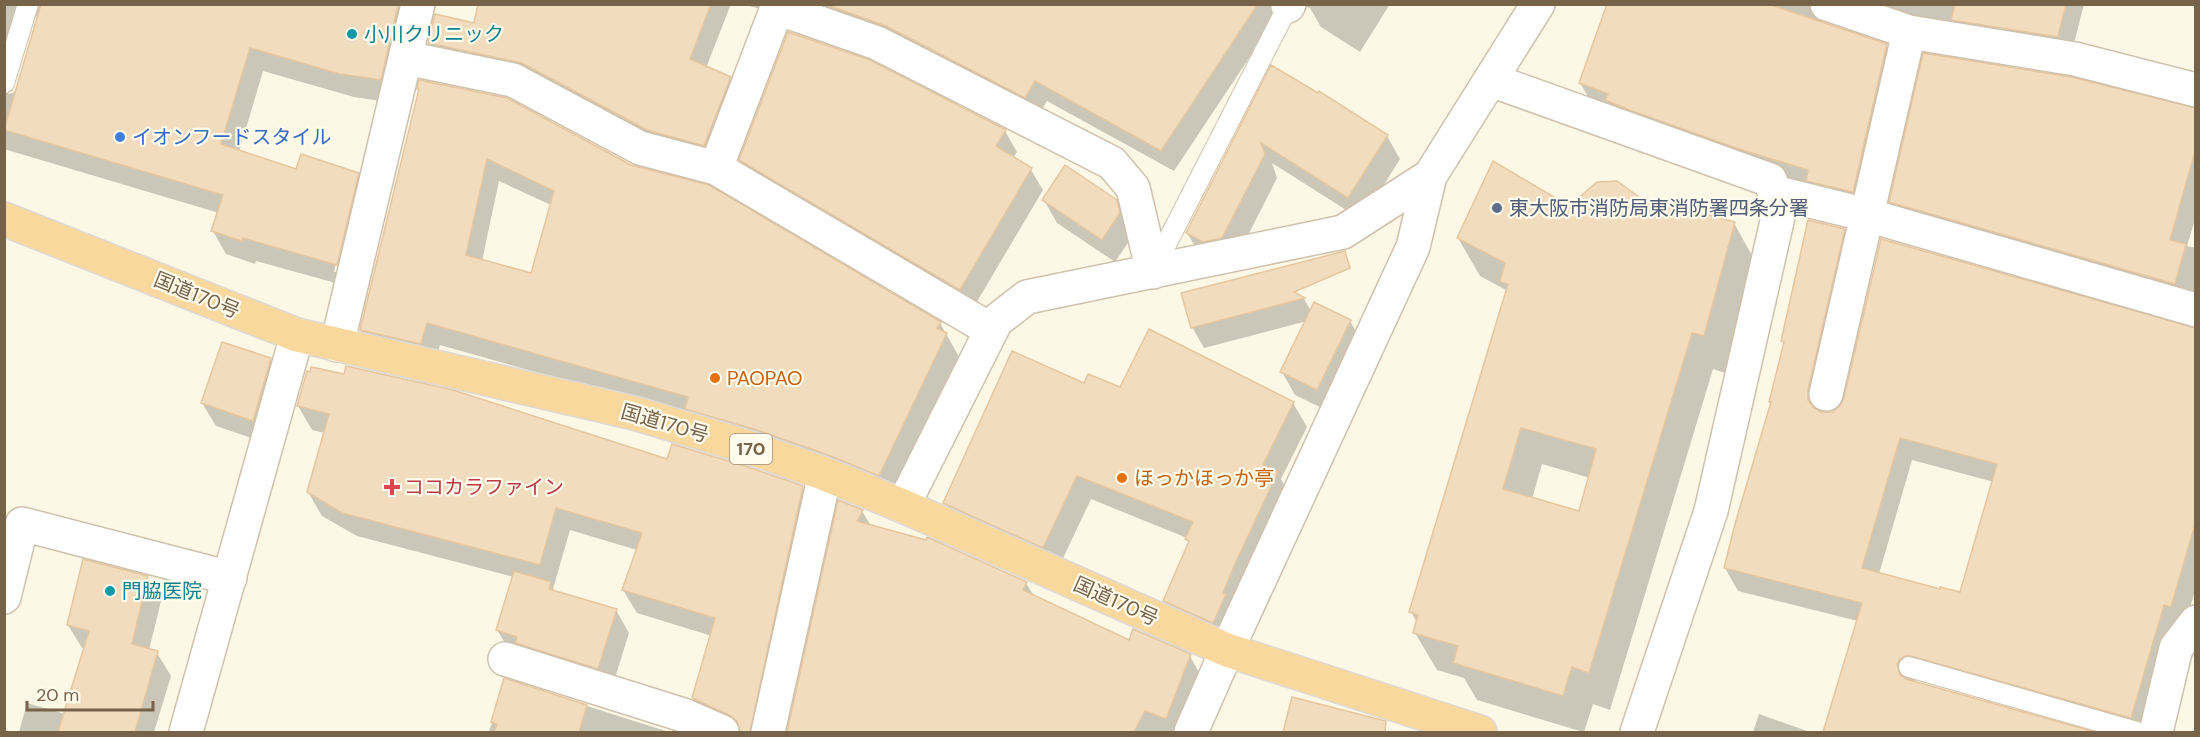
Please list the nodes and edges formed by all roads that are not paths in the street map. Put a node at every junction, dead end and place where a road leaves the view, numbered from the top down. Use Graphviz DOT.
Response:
graph roads {
  1 [pos="28,4"];
  2 [pos="418,4"];
  3 [pos="1538,4"];
  4 [pos="1827,4"];
  5 [pos="1287,5"];
  6 [pos="1910,32"];
  7 [pos="406,58"];
  8 [pos="1491,80"];
  9 [pos="4,83"];
  10 [pos="2196,90"];
  11 [pos="716,168"];
  12 [pos="1430,176"];
  13 [pos="1774,192"];
  14 [pos="1868,215"];
  15 [pos="4,219"];
  16 [pos="1153,272"];
  17 [pos="2196,310"];
  18 [pos="991,330"];
  19 [pos="297,335"];
  20 [pos="338,345"];
  21 [pos="1826,394"];
  22 [pos="825,474"];
  23 [pos="903,506"];
  24 [pos="230,578"];
  25 [pos="4,597"];
  26 [pos="2196,622"];
  27 [pos="1227,650"];
  28 [pos="505,659"];
  29 [pos="1909,667"];
  30 [pos="186,732"];
  31 [pos="722,732"];
  32 [pos="768,732"];
  33 [pos="1191,732"];
  34 [pos="1480,732"];
  35 [pos="1637,732"];
  36 [pos="2137,732"];
  37 [pos="2156,732"];
  1 -- 9 [label="lane"];
  2 -- 7 [label="street"];
  3 -- 8 [label="street"];
  4 -- 6 [label="street"];
  5 -- 16 [label="lane"];
  6 -- 10 [label="street"];
  6 -- 14 [label="street"];
  7 -- 11 [label="street"];
  7 -- 20 [label="street"];
  8 -- 12 [label="street"];
  8 -- 13 [label="street"];
  11 -- 16 [label="street"];
  11 -- 18 [label="street"];
  12 -- 16 [label="street"];
  12 -- 27 [label="street"];
  13 -- 14 [label="street"];
  13 -- 35 [label="street"];
  14 -- 17 [label="street"];
  14 -- 21 [label="street"];
  15 -- 19 [label="highway, 国道170号 / 170"];
  16 -- 18 [label="street"];
  18 -- 23 [label="street"];
  19 -- 20 [label="highway, 国道170号 / 170"];
  19 -- 24 [label="street"];
  20 -- 22 [label="highway, 国道170号 / 170"];
  22 -- 23 [label="highway, 国道170号 / 170"];
  22 -- 32 [label="street"];
  23 -- 27 [label="highway, 国道170号 / 170"];
  24 -- 25 [label="street"];
  24 -- 30 [label="street"];
  26 -- 37 [label="street"];
  27 -- 33 [label="street"];
  27 -- 34 [label="highway, 国道170号 / 170"];
  28 -- 31 [label="street"];
  29 -- 36 [label="lane"];
}
